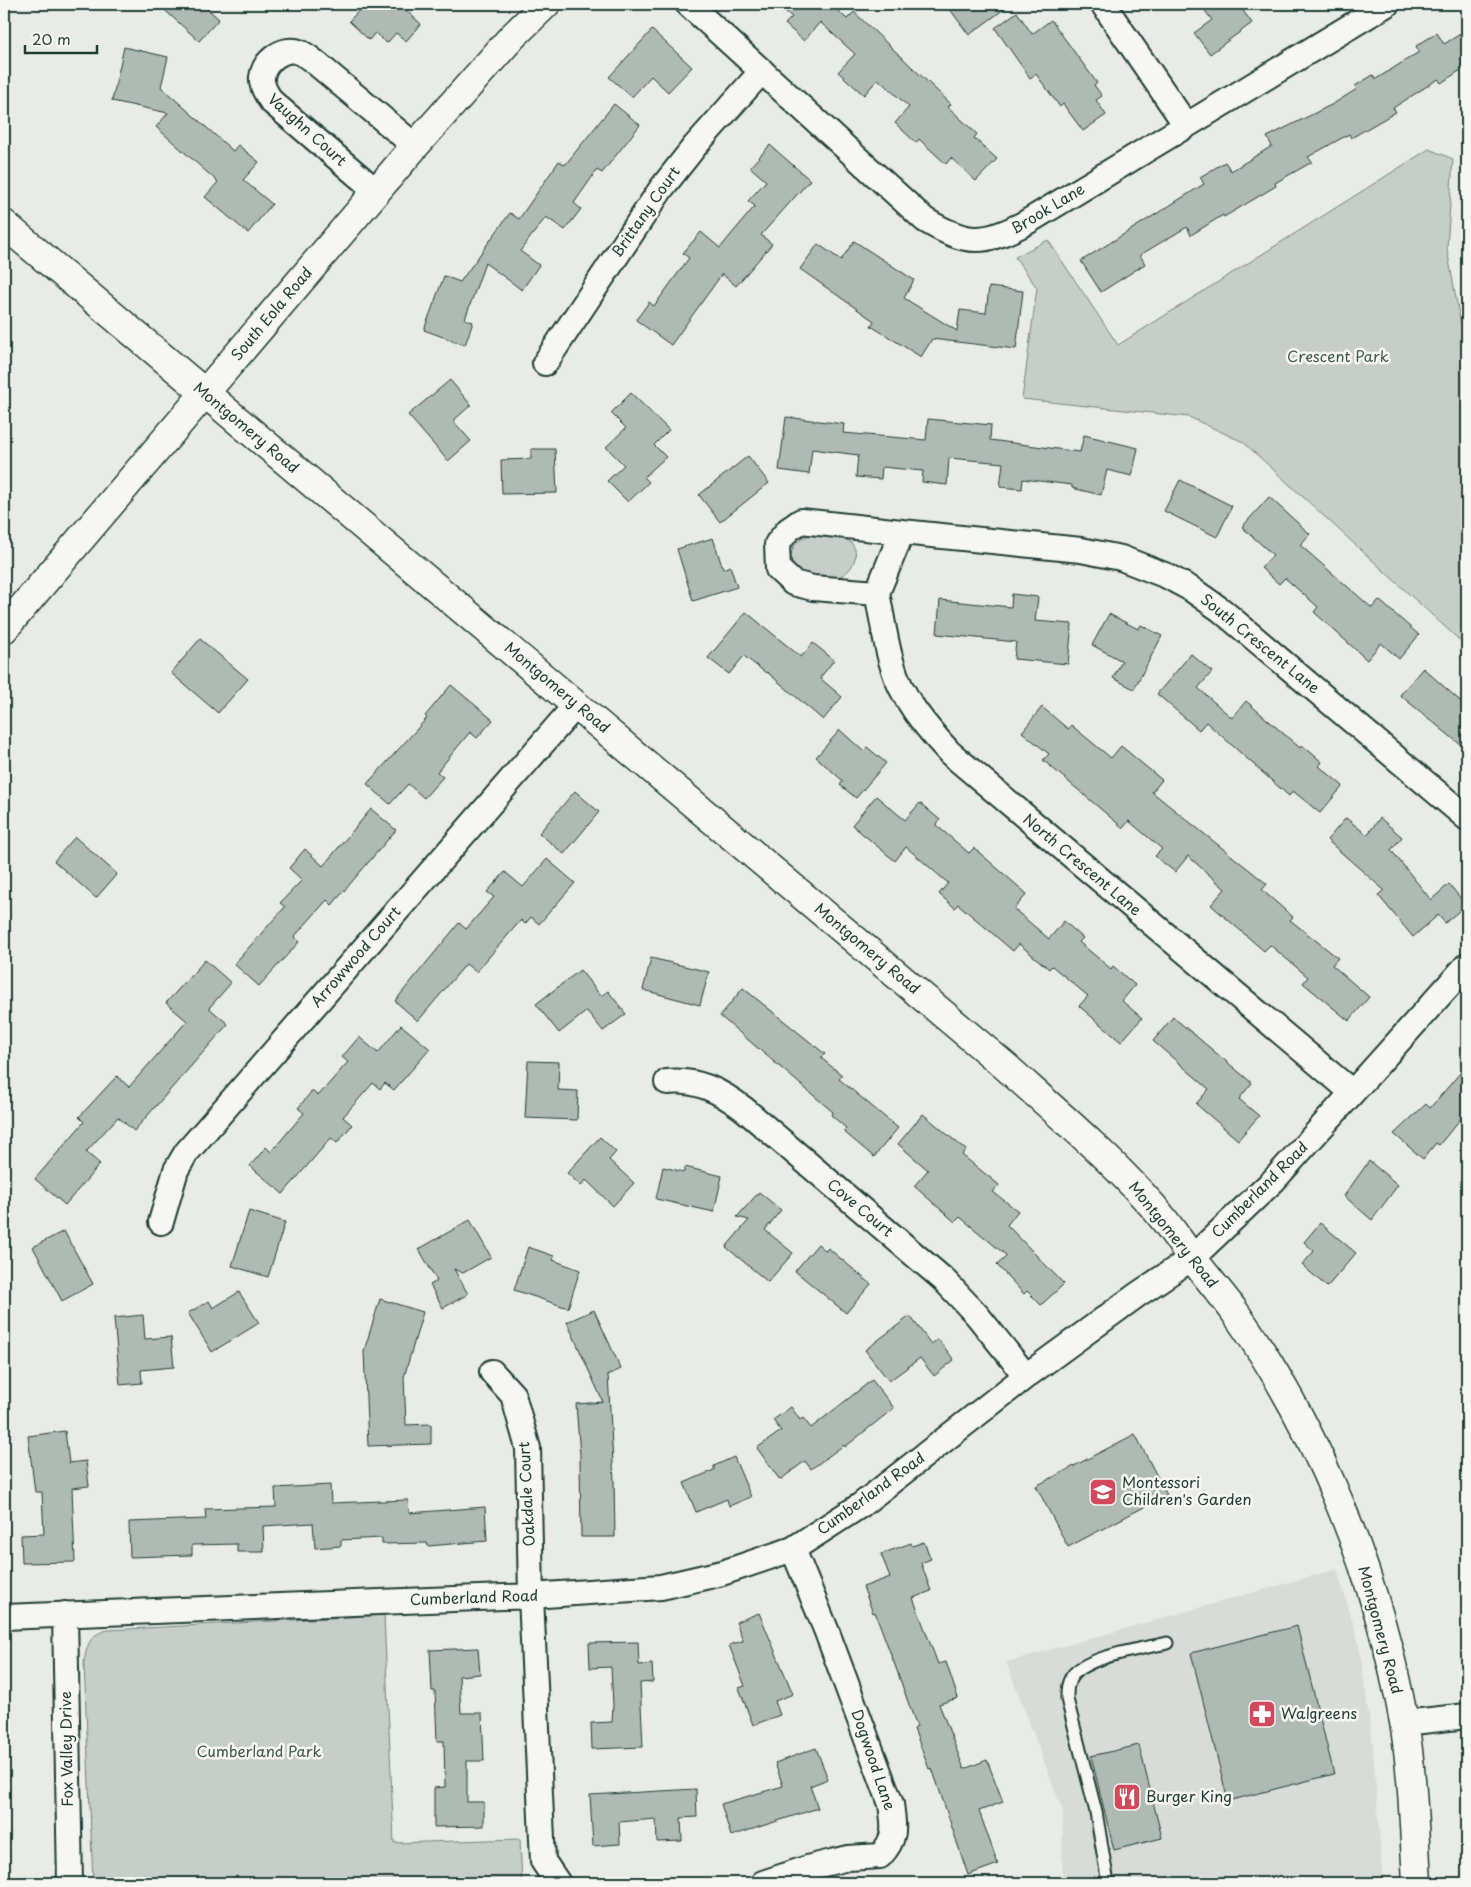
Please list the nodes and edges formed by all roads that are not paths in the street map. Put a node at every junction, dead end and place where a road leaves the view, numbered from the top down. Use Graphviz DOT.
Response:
graph roads {
  1 [pos="546,4"];
  2 [pos="688,4"];
  3 [pos="1103,4"];
  4 [pos="1388,4"];
  5 [pos="762,71"];
  6 [pos="1186,125"];
  7 [pos="415,146"];
  8 [pos="376,191"];
  9 [pos="4,224"];
  10 [pos="545,363"];
  11 [pos="205,394"];
  12 [pos="902,532"];
  13 [pos="877,593"];
  14 [pos="4,629"];
  15 [pos="576,705"];
  16 [pos="1467,818"];
  17 [pos="1467,966"];
  18 [pos="667,1082"];
  19 [pos="1352,1092"];
  20 [pos="161,1222"];
  21 [pos="1192,1258"];
  22 [pos="492,1372"];
  23 [pos="1026,1376"];
  24 [pos="793,1549"];
  25 [pos="531,1596"];
  26 [pos="65,1614"];
  27 [pos="4,1617"];
  28 [pos="1167,1643"];
  29 [pos="1467,1716"];
  30 [pos="1404,1723"];
  31 [pos="70,1883"];
  32 [pos="558,1883"];
  33 [pos="763,1883"];
  34 [pos="1108,1883"];
  35 [pos="1417,1883"];
  1 -- 7 [label="street, South Eola Road"];
  2 -- 5 [label="street, Brook Lane"];
  3 -- 6 [label="street"];
  4 -- 6 [label="street, Brook Lane"];
  5 -- 6 [label="street, Brook Lane"];
  5 -- 10 [label="street, Brittany Court"];
  7 -- 8 [label="street, South Eola Road"];
  7 -- 8 [label="street, Vaughn Court"];
  8 -- 11 [label="street, South Eola Road"];
  9 -- 11 [label="street, Montgomery Road"];
  11 -- 14 [label="street, South Eola Road"];
  11 -- 15 [label="street, Montgomery Road"];
  12 -- 13 [label="street"];
  12 -- 13 [label="street, South Crescent Lane"];
  12 -- 16 [label="street, South Crescent Lane"];
  13 -- 19 [label="street, North Crescent Lane"];
  15 -- 20 [label="street, Arrowwood Court"];
  15 -- 21 [label="street, Montgomery Road"];
  17 -- 19 [label="street, Cumberland Road"];
  18 -- 23 [label="street, Cove Court"];
  19 -- 21 [label="street, Cumberland Road"];
  21 -- 23 [label="street, Cumberland Road"];
  21 -- 30 [label="street, Montgomery Road"];
  22 -- 25 [label="street, Oakdale Court"];
  23 -- 24 [label="street, Cumberland Road"];
  24 -- 25 [label="street, Cumberland Road"];
  24 -- 33 [label="street, Dogwood Lane"];
  25 -- 26 [label="street, Cumberland Road"];
  25 -- 32 [label="street"];
  26 -- 27 [label="street, Cumberland Road"];
  26 -- 31 [label="street, Fox Valley Drive"];
  28 -- 34 [label="lane"];
  29 -- 30 [label="street"];
  30 -- 35 [label="street, Montgomery Road"];
}
